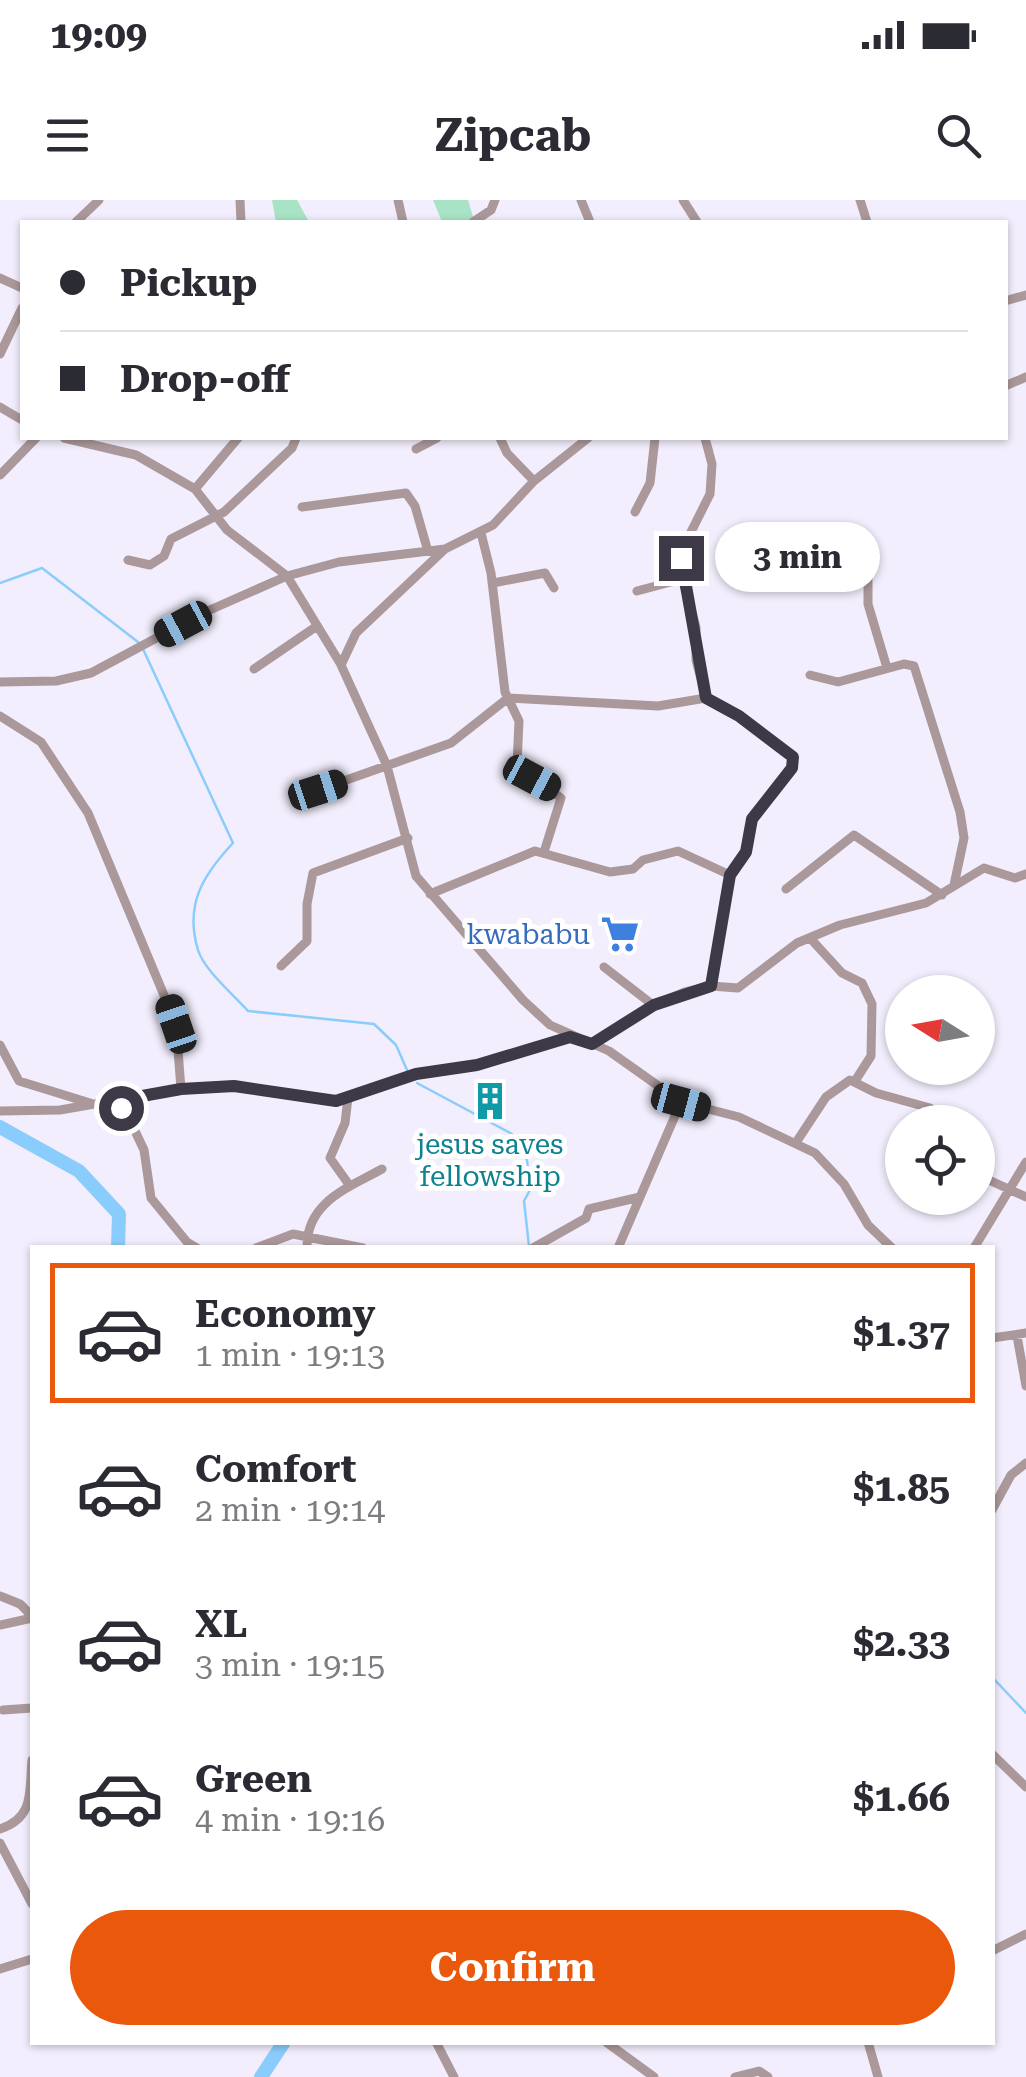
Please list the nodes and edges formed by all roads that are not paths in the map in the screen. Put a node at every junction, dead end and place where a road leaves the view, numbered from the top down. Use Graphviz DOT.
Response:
graph roads {
  1 [pos="99,200"];
  2 [pos="495,200"];
  3 [pos="78,220"];
  4 [pos="476,220"];
  5 [pos="20,312"];
  6 [pos="0,354"];
  7 [pos="34,440"];
  8 [pos="72,440"];
  9 [pos="236,440"];
  10 [pos="295,440"];
  11 [pos="434,440"];
  12 [pos="501,440"];
  13 [pos="585,440"];
  14 [pos="654,440"];
  15 [pos="706,440"];
  16 [pos="416,450"];
  17 [pos="0,475"];
  18 [pos="534,481"];
  19 [pos="194,490"];
  20 [pos="302,508"];
  21 [pos="635,512"];
  22 [pos="215,516"];
  23 [pos="482,533"];
  24 [pos="427,548"];
  25 [pos="445,549"];
  26 [pos="868,550"];
  27 [pos="128,560"];
  28 [pos="288,576"];
  29 [pos="682,579"];
  30 [pos="493,583"];
  31 [pos="554,588"];
  32 [pos="637,592"];
  33 [pos="317,626"];
  34 [pos="340,665"];
  35 [pos="887,668"];
  36 [pos="254,669"];
  37 [pos="810,676"];
  38 [pos="0,682"];
  39 [pos="508,698"];
  40 [pos="706,698"];
  41 [pos="0,716"];
  42 [pos="386,766"];
  43 [pos="318,790"];
  44 [pos="408,838"];
  45 [pos="544,852"];
  46 [pos="1026,874"];
  47 [pos="730,875"];
  48 [pos="954,885"];
  49 [pos="786,889"];
  50 [pos="430,894"];
  51 [pos="942,895"];
  52 [pos="810,938"];
  53 [pos="280,966"];
  54 [pos="604,967"];
  55 [pos="711,986"];
  56 [pos="654,1005"];
  57 [pos="570,1037"];
  58 [pos="592,1044"];
  59 [pos="0,1045"];
  60 [pos="855,1082"];
  61 [pos="181,1089"];
  62 [pos="348,1098"];
  63 [pos="120,1100"];
  64 [pos="681,1102"];
  65 [pos="90,1103"];
  66 [pos="919,1105"];
  67 [pos="0,1111"];
  68 [pos="797,1141"];
  69 [pos="1026,1162"];
  70 [pos="382,1169"];
  71 [pos="995,1183"];
  72 [pos="350,1186"];
  73 [pos="1008,1189"];
  74 [pos="640,1197"];
  75 [pos="1026,1198"];
  76 [pos="307,1235"];
  77 [pos="192,1245"];
  78 [pos="262,1245"];
  79 [pos="307,1245"];
  80 [pos="351,1245"];
  81 [pos="538,1245"];
  82 [pos="619,1245"];
  83 [pos="889,1245"];
  84 [pos="976,1245"];
  85 [pos="1022,1335"];
  86 [pos="995,1338"];
  87 [pos="1026,1386"];
  88 [pos="1026,1463"];
  89 [pos="995,1504"];
  90 [pos="0,1596"];
  91 [pos="30,1615"];
  92 [pos="30,1618"];
  93 [pos="0,1625"];
  94 [pos="30,1708"];
  95 [pos="3,1710"];
  96 [pos="995,1757"];
  97 [pos="1026,1788"];
  98 [pos="30,1808"];
  99 [pos="0,1829"];
  100 [pos="0,1843"];
  101 [pos="30,1900"];
  102 [pos="1026,1934"];
  103 [pos="995,1950"];
  104 [pos="30,1960"];
  105 [pos="0,1969"];
  106 [pos="438,2045"];
  107 [pos="610,2045"];
  108 [pos="869,2045"];
  109 [pos="454,2077"];
  110 [pos="654,2077"];
  111 [pos="735,2077"];
  112 [pos="768,2077"];
  113 [pos="878,2077"];
  1 -- 3 [label="street"];
  2 -- 4 [label="street"];
  5 -- 6 [label="street"];
  7 -- 17 [label="street"];
  8 -- 19 [label="street"];
  9 -- 19 [label="street"];
  10 -- 22 [label="street"];
  11 -- 16 [label="street"];
  12 -- 18 [label="street"];
  13 -- 18 [label="street"];
  14 -- 21 [label="street"];
  15 -- 29 [label="street"];
  18 -- 23 [label="street"];
  19 -- 22 [label="street"];
  20 -- 24 [label="street"];
  22 -- 27 [label="street"];
  22 -- 28 [label="street"];
  23 -- 25 [label="street"];
  23 -- 30 [label="street"];
  24 -- 25 [label="street"];
  24 -- 28 [label="street"];
  25 -- 34 [label="street"];
  26 -- 35 [label="street"];
  28 -- 33 [label="street"];
  28 -- 38 [label="street"];
  29 -- 32 [label="street"];
  29 -- 40 [label="street"];
  30 -- 31 [label="street"];
  30 -- 39 [label="street"];
  33 -- 34 [label="street"];
  33 -- 36 [label="street"];
  34 -- 42 [label="street"];
  35 -- 37 [label="street"];
  35 -- 48 [label="street"];
  39 -- 40 [label="street"];
  39 -- 42 [label="street"];
  39 -- 45 [label="street"];
  40 -- 47 [label="street"];
  41 -- 61 [label="street"];
  42 -- 43 [label="street"];
  42 -- 44 [label="street"];
  44 -- 50 [label="street"];
  44 -- 53 [label="street"];
  45 -- 47 [label="street"];
  45 -- 50 [label="street"];
  46 -- 48 [label="street"];
  47 -- 55 [label="street"];
  48 -- 51 [label="street"];
  49 -- 51 [label="street"];
  50 -- 57 [label="street"];
  51 -- 52 [label="street"];
  52 -- 55 [label="street"];
  52 -- 60 [label="street"];
  54 -- 56 [label="street"];
  55 -- 56 [label="street"];
  56 -- 58 [label="street"];
  57 -- 58 [label="street"];
  57 -- 62 [label="street"];
  58 -- 64 [label="street"];
  59 -- 65 [label="street"];
  60 -- 66 [label="street"];
  60 -- 68 [label="street"];
  61 -- 62 [label="street"];
  61 -- 63 [label="street"];
  62 -- 72 [label="street"];
  63 -- 65 [label="street"];
  63 -- 77 [label="street"];
  64 -- 68 [label="street"];
  64 -- 74 [label="street"];
  65 -- 67 [label="street"];
  68 -- 83 [label="street"];
  69 -- 73 [label="street"];
  70 -- 72 [label="street"];
  71 -- 73 [label="street"];
  72 -- 76 [label="street"];
  73 -- 75 [label="street"];
  73 -- 84 [label="street"];
  74 -- 81 [label="street"];
  74 -- 82 [label="street"];
  76 -- 78 [label="street"];
  76 -- 79 [label="street"];
  76 -- 80 [label="street"];
  85 -- 86 [label="street"];
  85 -- 87 [label="street"];
  88 -- 89 [label="street"];
  90 -- 91 [label="street"];
  92 -- 93 [label="street"];
  94 -- 95 [label="street"];
  96 -- 97 [label="street"];
  98 -- 99 [label="street"];
  100 -- 101 [label="street"];
  102 -- 103 [label="street"];
  104 -- 105 [label="street"];
  106 -- 109 [label="street"];
  107 -- 110 [label="street"];
  108 -- 113 [label="street"];
  111 -- 112 [label="street"];
}
